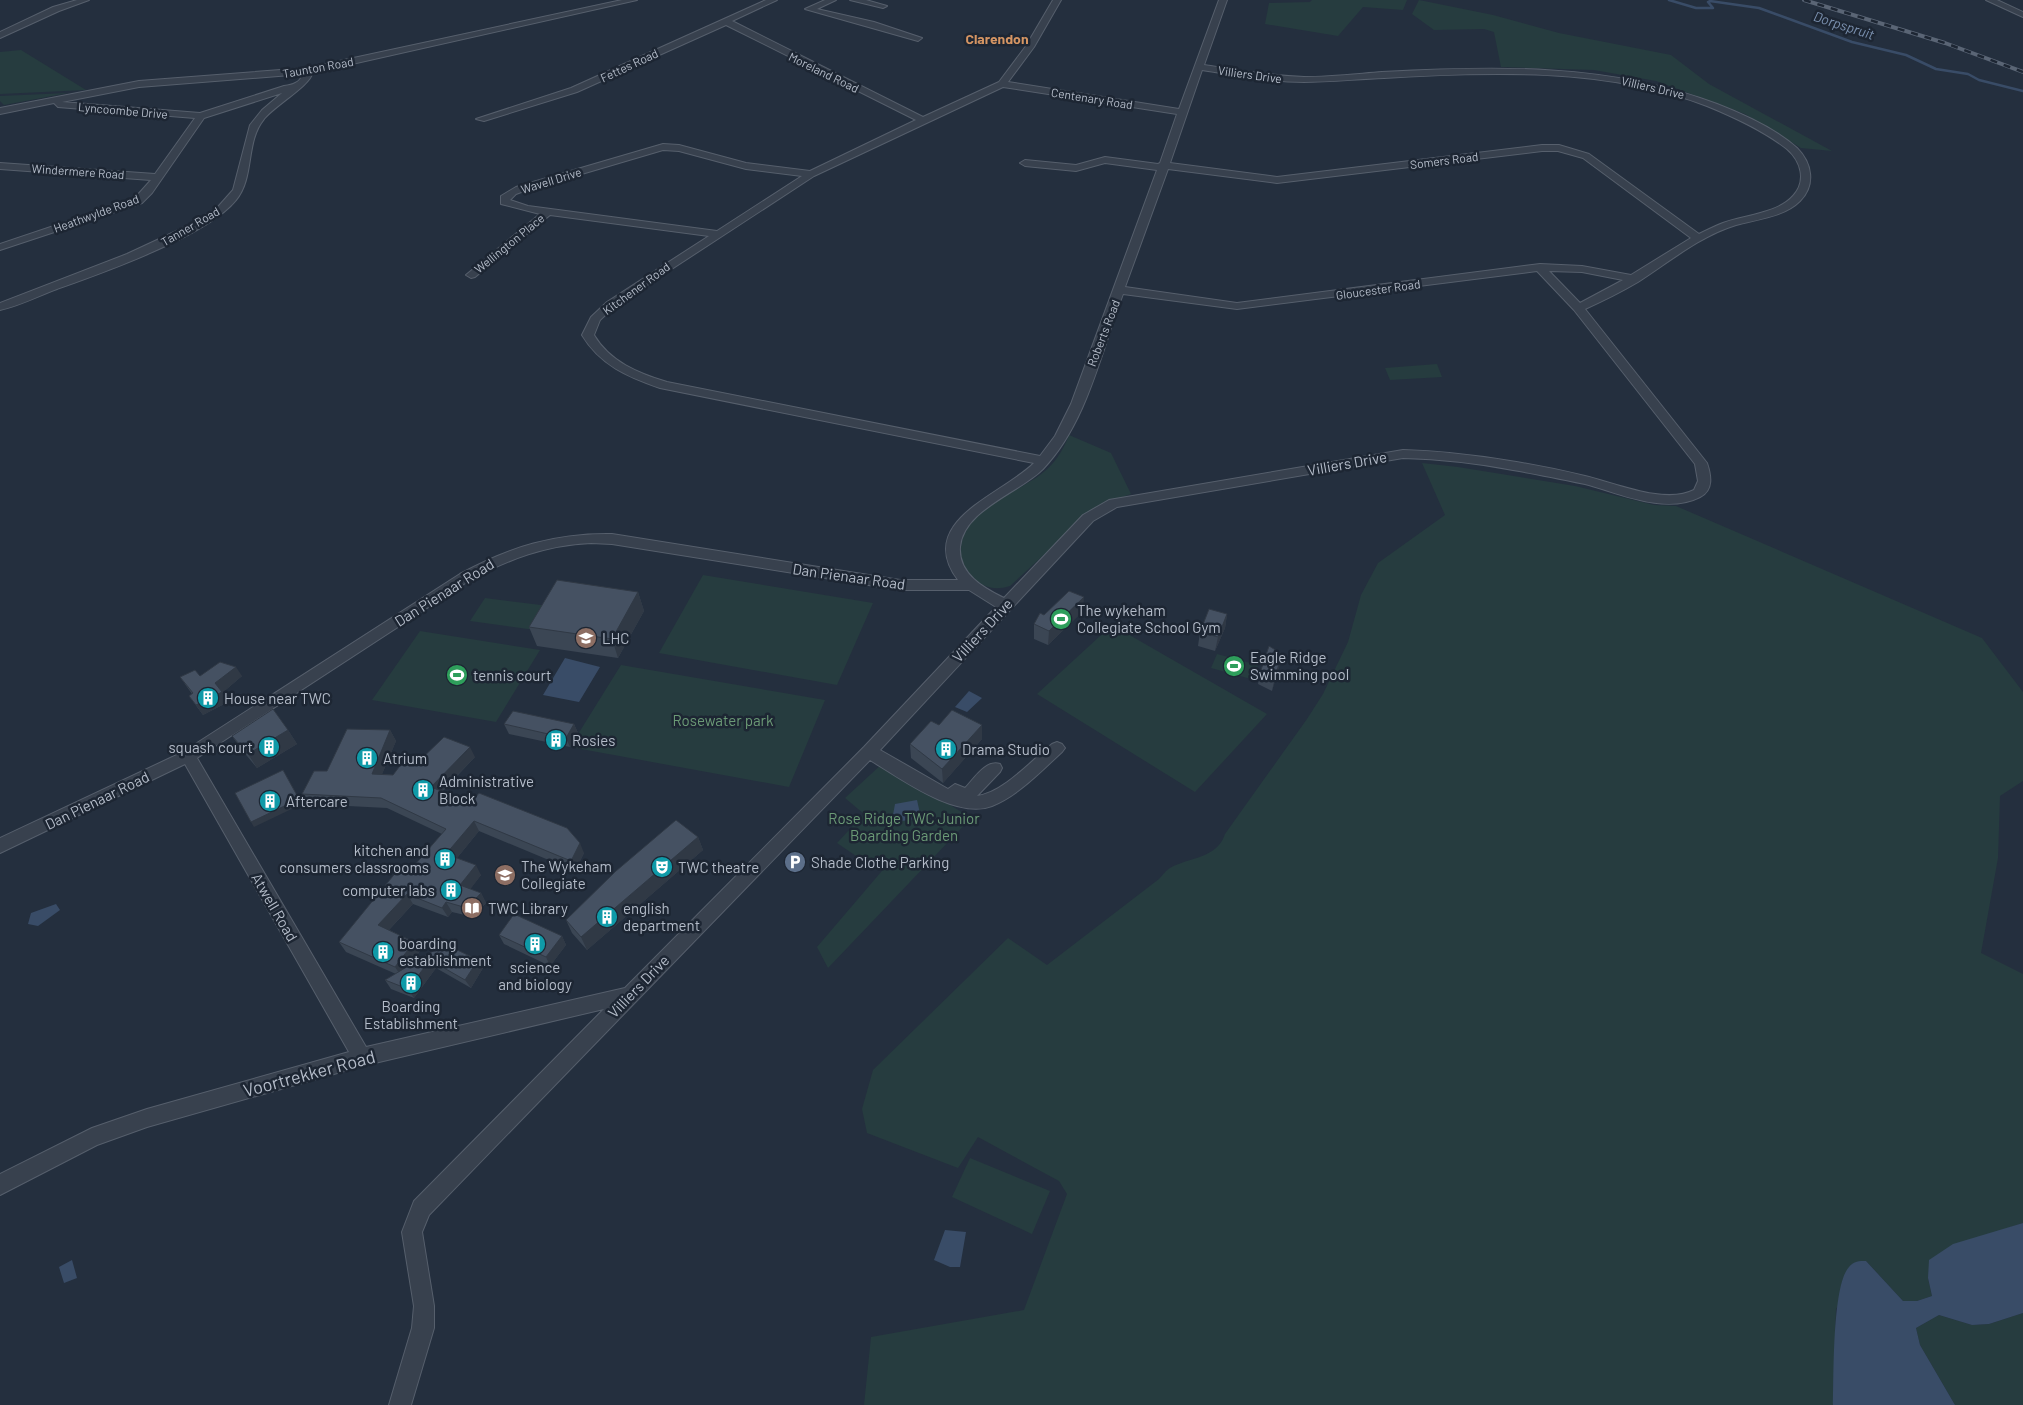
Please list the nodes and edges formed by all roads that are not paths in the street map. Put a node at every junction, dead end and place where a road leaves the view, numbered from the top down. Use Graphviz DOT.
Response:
graph roads {
  1 [pos="85,0"];
  2 [pos="633,0"];
  3 [pos="773,0"];
  4 [pos="832,0"];
  5 [pos="854,0"];
  6 [pos="1057,0"];
  7 [pos="1223,0"];
  8 [pos="1990,0"];
  9 [pos="883,6"];
  10 [pos="2023,15"];
  11 [pos="727,22"];
  12 [pos="0,35"];
  13 [pos="918,38"];
  14 [pos="1198,67"];
  15 [pos="304,78"];
  16 [pos="1002,84"];
  17 [pos="44,103"];
  18 [pos="0,111"];
  19 [pos="1182,112"];
  20 [pos="201,116"];
  21 [pos="481,119"];
  22 [pos="923,120"];
  23 [pos="1025,163"];
  24 [pos="0,166"];
  25 [pos="1162,167"];
  26 [pos="811,174"];
  27 [pos="156,177"];
  28 [pos="548,212"];
  29 [pos="717,234"];
  30 [pos="1699,238"];
  31 [pos="0,246"];
  32 [pos="1540,267"];
  33 [pos="471,275"];
  34 [pos="1635,279"];
  35 [pos="1120,290"];
  36 [pos="0,307"];
  37 [pos="1578,308"];
  38 [pos="1043,462"];
  39 [pos="971,585"];
  40 [pos="1005,605"];
  41 [pos="873,747"];
  42 [pos="1057,748"];
  43 [pos="188,756"];
  44 [pos="994,768"];
  45 [pos="0,846"];
  46 [pos="629,995"];
  47 [pos="362,1057"];
  48 [pos="0,1185"];
  49 [pos="400,1405"];
  1 -- 12 [label="street"];
  2 -- 15 [label="street, Taunton Road"];
  3 -- 11 [label="street, Fettes Road"];
  4 -- 13 [label="street"];
  5 -- 9 [label="street"];
  6 -- 16 [label="street, Kitchener Road"];
  7 -- 14 [label="street, Roberts Road"];
  8 -- 10 [label="street"];
  11 -- 21 [label="street, Fettes Road"];
  11 -- 22 [label="street, Moreland Road"];
  14 -- 19 [label="street, Roberts Road"];
  14 -- 30 [label="street, Villiers Drive"];
  15 -- 17 [label="street, Taunton Road"];
  15 -- 20 [label="street"];
  15 -- 36 [label="street, Tanner Road"];
  16 -- 19 [label="street, Centenary Road"];
  16 -- 22 [label="street, Kitchener Road"];
  17 -- 18 [label="street, Taunton Road"];
  17 -- 20 [label="street, Lyncoombe Drive"];
  19 -- 25 [label="street, Roberts Road"];
  20 -- 27 [label="street, Heathwylde Road"];
  22 -- 26 [label="street, Kitchener Road"];
  23 -- 25 [label="street, Somers Road"];
  24 -- 27 [label="street, Windermere Road"];
  25 -- 30 [label="street, Somers Road"];
  25 -- 35 [label="street, Roberts Road"];
  26 -- 28 [label="street, Wavell Drive"];
  26 -- 29 [label="street, Kitchener Road"];
  27 -- 31 [label="street, Heathwylde Road"];
  28 -- 29 [label="street, Wavell Drive"];
  28 -- 33 [label="street, Wellington Place"];
  29 -- 38 [label="street, Kitchener Road"];
  30 -- 34 [label="street, Villiers Drive"];
  32 -- 34 [label="street, Gloucester Road"];
  32 -- 35 [label="street, Gloucester Road"];
  32 -- 37 [label="street, Villiers Drive"];
  34 -- 37 [label="street, Villiers Drive"];
  35 -- 38 [label="street, Roberts Road"];
  37 -- 40 [label="street, Villiers Drive"];
  38 -- 39 [label="street, Roberts Road"];
  39 -- 40 [label="street, Roberts Road"];
  39 -- 43 [label="street, Dan Pienaar Road"];
  40 -- 41 [label="street, Villiers Drive"];
  41 -- 42 [label="street"];
  41 -- 44 [label="street"];
  41 -- 46 [label="street, Villiers Drive"];
  43 -- 45 [label="street, Dan Pienaar Road"];
  43 -- 47 [label="street, Atwell Road"];
  46 -- 47 [label="street, Voortrekker Road"];
  46 -- 49 [label="street, Villiers Drive"];
  47 -- 48 [label="street, Voortrekker Road"];
}
